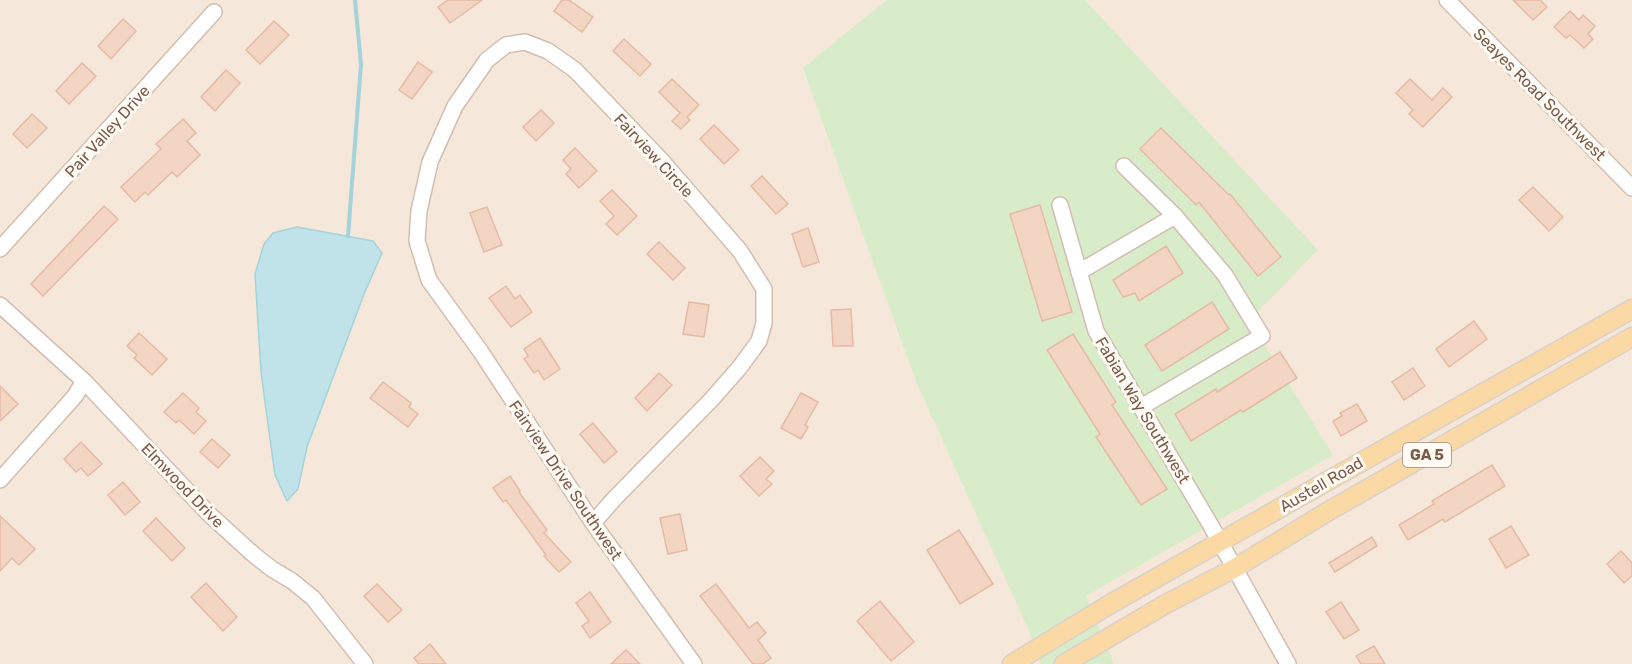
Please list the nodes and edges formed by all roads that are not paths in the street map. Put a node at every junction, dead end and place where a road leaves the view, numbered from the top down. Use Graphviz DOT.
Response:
graph roads {
  1 [pos="1450,1"];
  2 [pos="214,12"];
  3 [pos="1124,166"];
  4 [pos="1632,188"];
  5 [pos="1060,205"];
  6 [pos="1174,216"];
  7 [pos="0,249"];
  8 [pos="1079,272"];
  9 [pos="440,295"];
  10 [pos="0,305"];
  11 [pos="1632,309"];
  12 [pos="1632,338"];
  13 [pos="84,381"];
  14 [pos="1141,407"];
  15 [pos="0,480"];
  16 [pos="592,523"];
  17 [pos="1220,541"];
  18 [pos="1235,568"];
  19 [pos="1018,661"];
  20 [pos="365,664"];
  21 [pos="694,664"];
  22 [pos="1064,664"];
  23 [pos="1288,664"];
  1 -- 4 [label="street, Seayes Road Southwest"];
  2 -- 7 [label="street, Pair Valley Drive"];
  3 -- 6 [label="street"];
  5 -- 8 [label="street, Fabian Way Southwest"];
  6 -- 8 [label="street"];
  6 -- 14 [label="street"];
  8 -- 14 [label="street, Fabian Way Southwest"];
  9 -- 16 [label="street, Fairview Drive Southwest"];
  9 -- 16 [label="street, Fairview Circle"];
  10 -- 13 [label="street, Elmwood Drive"];
  11 -- 17 [label="main road, Austell Road / GA 5"];
  12 -- 18 [label="main road, Austell Road / GA 5"];
  13 -- 15 [label="street"];
  13 -- 20 [label="street, Elmwood Drive"];
  14 -- 17 [label="street, Fabian Way Southwest"];
  16 -- 21 [label="street, Fairview Drive Southwest"];
  17 -- 18 [label="street, Fabian Way Southwest"];
  17 -- 19 [label="main road, Austell Road / GA 5"];
  18 -- 22 [label="main road, Austell Road / GA 5"];
  18 -- 23 [label="street, Fabian Way Southwest"];
}
